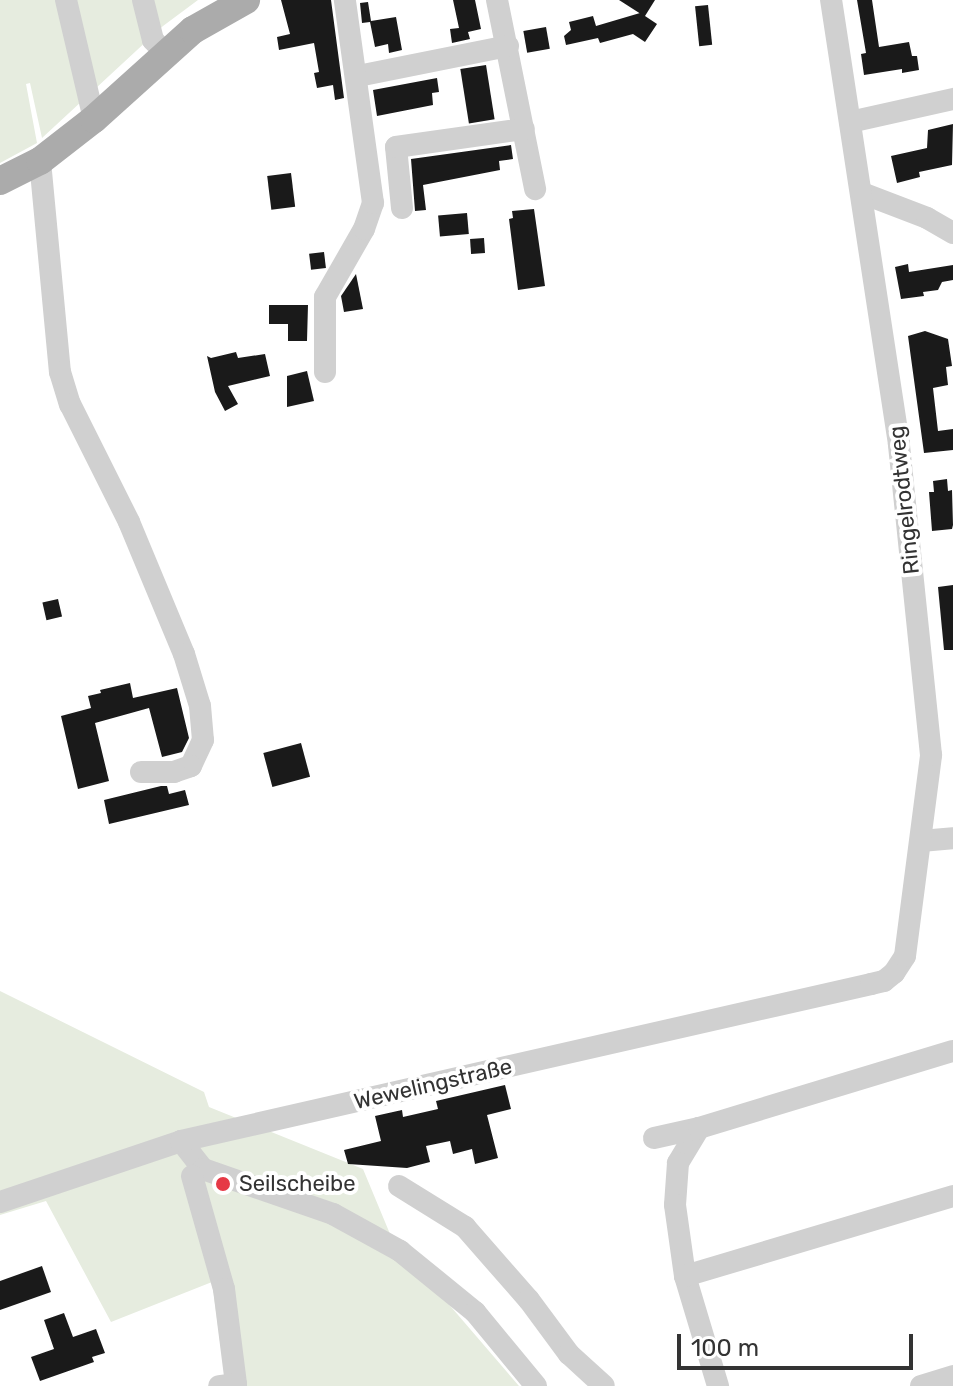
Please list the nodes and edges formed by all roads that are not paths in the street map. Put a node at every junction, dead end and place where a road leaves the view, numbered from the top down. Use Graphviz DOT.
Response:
graph roads {
  1 [pos="66,0"];
  2 [pos="143,0"];
  3 [pos="246,0"];
  4 [pos="345,0"];
  5 [pos="497,0"];
  6 [pos="831,0"];
  7 [pos="508,46"];
  8 [pos="166,54"];
  9 [pos="358,76"];
  10 [pos="953,99"];
  11 [pos="94,119"];
  12 [pos="850,122"];
  13 [pos="524,129"];
  14 [pos="40,161"];
  15 [pos="0,181"];
  16 [pos="535,189"];
  17 [pos="862,193"];
  18 [pos="402,208"];
  19 [pos="953,233"];
  20 [pos="325,372"];
  21 [pos="141,772"];
  22 [pos="953,838"];
  23 [pos="921,841"];
  24 [pos="871,984"];
  25 [pos="953,1051"];
  26 [pos="699,1128"];
  27 [pos="654,1138"];
  28 [pos="181,1141"];
  29 [pos="192,1176"];
  30 [pos="399,1186"];
  31 [pos="953,1196"];
  32 [pos="0,1202"];
  33 [pos="685,1276"];
  34 [pos="953,1376"];
  35 [pos="219,1386"];
  36 [pos="536,1386"];
  37 [pos="604,1386"];
  38 [pos="718,1386"];
  39 [pos="921,1386"];
  1 -- 11 [label="street"];
  2 -- 8 [label="street"];
  3 -- 8 [label="main road"];
  4 -- 9 [label="street"];
  5 -- 7 [label="street"];
  6 -- 12 [label="street, Ringelrodtweg"];
  7 -- 9 [label="street"];
  7 -- 13 [label="street"];
  8 -- 11 [label="main road"];
  9 -- 20 [label="street"];
  10 -- 12 [label="street"];
  11 -- 14 [label="main road"];
  12 -- 17 [label="street, Ringelrodtweg"];
  13 -- 16 [label="street"];
  13 -- 18 [label="street"];
  14 -- 15 [label="main road"];
  14 -- 21 [label="street"];
  17 -- 19 [label="street"];
  17 -- 23 [label="street, Ringelrodtweg"];
  22 -- 23 [label="street"];
  23 -- 24 [label="street, Ringelrodtweg"];
  24 -- 28 [label="street, Wewelingstraße"];
  25 -- 26 [label="street"];
  26 -- 27 [label="street"];
  26 -- 33 [label="street"];
  28 -- 32 [label="street, Wewelingstraße"];
  28 -- 36 [label="street"];
  29 -- 35 [label="street"];
  30 -- 37 [label="street"];
  31 -- 33 [label="street"];
  33 -- 38 [label="street"];
  34 -- 39 [label="street"];
}
